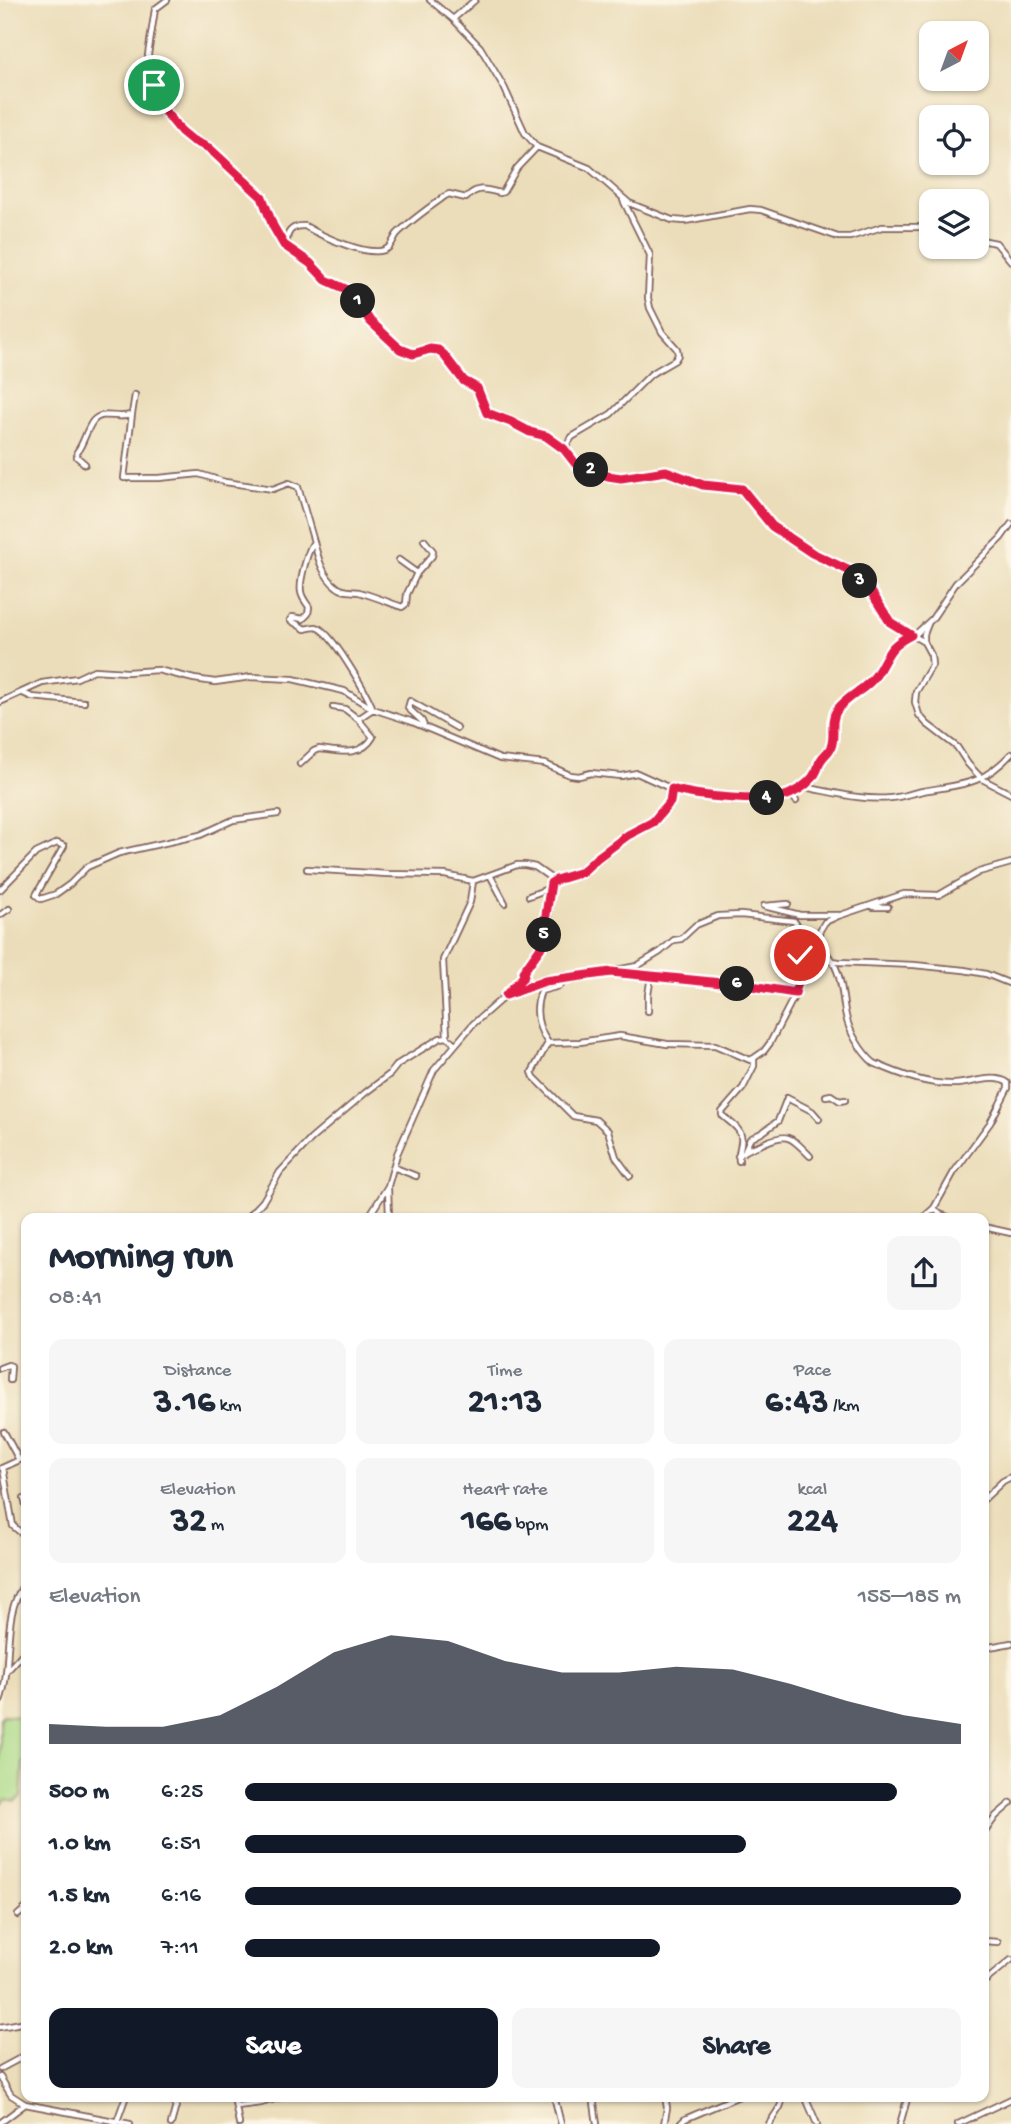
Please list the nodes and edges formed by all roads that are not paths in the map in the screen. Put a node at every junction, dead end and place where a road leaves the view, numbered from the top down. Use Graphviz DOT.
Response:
graph roads {
  1 [pos="167,0"];
  2 [pos="430,0"];
  3 [pos="475,0"];
  4 [pos="453,19"];
  5 [pos="537,147"];
  6 [pos="623,199"];
  7 [pos="919,227"];
  8 [pos="989,241"];
  9 [pos="288,249"];
  10 [pos="1011,261"];
  11 [pos="135,395"];
  12 [pos="132,414"];
  13 [pos="564,449"];
  14 [pos="85,464"];
  15 [pos="1011,524"];
  16 [pos="424,540"];
  17 [pos="314,542"];
  18 [pos="399,560"];
  19 [pos="417,573"];
  20 [pos="928,623"];
  21 [pos="911,635"];
  22 [pos="924,642"];
  23 [pos="23,693"];
  24 [pos="0,702"];
  25 [pos="84,702"];
  26 [pos="333,707"];
  27 [pos="373,709"];
  28 [pos="358,719"];
  29 [pos="424,727"];
  30 [pos="457,728"];
  31 [pos="1011,754"];
  32 [pos="300,764"];
  33 [pos="982,779"];
  34 [pos="803,787"];
  35 [pos="672,789"];
  36 [pos="791,793"];
  37 [pos="1011,794"];
  38 [pos="796,801"];
  39 [pos="278,814"];
  40 [pos="1011,863"];
  41 [pos="307,869"];
  42 [pos="490,875"];
  43 [pos="462,878"];
  44 [pos="473,881"];
  45 [pos="555,881"];
  46 [pos="551,888"];
  47 [pos="0,890"];
  48 [pos="471,892"];
  49 [pos="529,897"];
  50 [pos="505,902"];
  51 [pos="788,904"];
  52 [pos="888,907"];
  53 [pos="865,908"];
  54 [pos="9,909"];
  55 [pos="0,915"];
  56 [pos="839,915"];
  57 [pos="797,955"];
  58 [pos="830,961"];
  59 [pos="611,972"];
  60 [pos="651,976"];
  61 [pos="563,980"];
  62 [pos="1011,984"];
  63 [pos="795,993"];
  64 [pos="506,995"];
  65 [pos="649,1011"];
  66 [pos="447,1037"];
  67 [pos="548,1043"];
  68 [pos="455,1044"];
  69 [pos="754,1059"];
  70 [pos="826,1096"];
  71 [pos="845,1100"];
  72 [pos="819,1119"];
  73 [pos="746,1150"];
  74 [pos="810,1156"];
  75 [pos="393,1167"];
  76 [pos="416,1176"];
  77 [pos="630,1176"];
  78 [pos="388,1186"];
  79 [pos="933,1208"];
  80 [pos="252,1213"];
  81 [pos="371,1213"];
  82 [pos="390,1213"];
  83 [pos="928,1213"];
  84 [pos="939,1213"];
  85 [pos="989,1228"];
  86 [pos="1011,1233"];
  87 [pos="0,1368"];
  88 [pos="10,1380"];
  89 [pos="4,1432"];
  90 [pos="19,1460"];
  91 [pos="1,1469"];
  92 [pos="1011,1477"];
  93 [pos="989,1494"];
  94 [pos="21,1532"];
  95 [pos="21,1589"];
  96 [pos="1011,1643"];
  97 [pos="989,1647"];
  98 [pos="0,1652"];
  99 [pos="21,1656"];
  100 [pos="7,1660"];
  101 [pos="6,1672"];
  102 [pos="1,1691"];
  103 [pos="0,1701"];
  104 [pos="1011,1803"];
  105 [pos="989,1826"];
  106 [pos="21,1912"];
  107 [pos="18,1915"];
  108 [pos="989,1941"];
  109 [pos="998,1942"];
  110 [pos="1011,1960"];
  111 [pos="989,1978"];
  112 [pos="21,2023"];
  113 [pos="0,2027"];
  114 [pos="21,2058"];
  115 [pos="0,2069"];
  116 [pos="0,2077"];
  117 [pos="1011,2099"];
  118 [pos="21,2101"];
  119 [pos="22,2102"];
  120 [pos="124,2102"];
  121 [pos="173,2102"];
  122 [pos="236,2102"];
  123 [pos="264,2102"];
  124 [pos="556,2102"];
  125 [pos="594,2102"];
  126 [pos="666,2102"];
  127 [pos="725,2102"];
  128 [pos="782,2102"];
  129 [pos="808,2102"];
  130 [pos="906,2102"];
  131 [pos="25,2104"];
  132 [pos="237,2106"];
  133 [pos="117,2122"];
  134 [pos="0,2123"];
  135 [pos="130,2124"];
  136 [pos="171,2124"];
  137 [pos="239,2124"];
  138 [pos="561,2124"];
  139 [pos="597,2124"];
  140 [pos="664,2124"];
  141 [pos="680,2124"];
  142 [pos="769,2124"];
  143 [pos="817,2124"];
  144 [pos="900,2124"];
  145 [pos="958,2124"];
  1 -- 9 [label="street"];
  2 -- 4 [label="street"];
  3 -- 4 [label="street"];
  4 -- 5 [label="street"];
  5 -- 6 [label="street"];
  5 -- 9 [label="street"];
  6 -- 7 [label="street"];
  6 -- 13 [label="street"];
  8 -- 10 [label="street"];
  9 -- 13 [label="street"];
  11 -- 12 [label="street"];
  12 -- 14 [label="street"];
  12 -- 17 [label="street"];
  13 -- 21 [label="street"];
  15 -- 20 [label="street"];
  16 -- 19 [label="street"];
  17 -- 19 [label="street"];
  17 -- 27 [label="street"];
  18 -- 19 [label="street"];
  20 -- 21 [label="street"];
  20 -- 22 [label="street"];
  21 -- 22 [label="street"];
  21 -- 34 [label="street"];
  22 -- 33 [label="street"];
  23 -- 24 [label="street"];
  23 -- 25 [label="street"];
  23 -- 27 [label="street"];
  26 -- 28 [label="street"];
  27 -- 28 [label="street"];
  27 -- 29 [label="street"];
  28 -- 32 [label="street"];
  29 -- 30 [label="street"];
  29 -- 35 [label="street"];
  31 -- 33 [label="street"];
  33 -- 34 [label="street"];
  33 -- 37 [label="street"];
  34 -- 36 [label="street"];
  35 -- 36 [label="street"];
  35 -- 45 [label="street"];
  36 -- 38 [label="street"];
  39 -- 47 [label="street"];
  40 -- 53 [label="street"];
  41 -- 43 [label="street"];
  42 -- 44 [label="street"];
  42 -- 45 [label="street"];
  42 -- 50 [label="street"];
  43 -- 44 [label="street"];
  43 -- 48 [label="street"];
  44 -- 48 [label="street"];
  45 -- 46 [label="street"];
  46 -- 49 [label="street"];
  46 -- 64 [label="street"];
  48 -- 66 [label="street"];
  51 -- 56 [label="street"];
  52 -- 53 [label="street"];
  53 -- 56 [label="street"];
  54 -- 55 [label="street"];
  56 -- 58 [label="street"];
  57 -- 58 [label="street"];
  57 -- 59 [label="street"];
  57 -- 63 [label="street"];
  58 -- 62 [label="street"];
  58 -- 79 [label="street"];
  59 -- 60 [label="street"];
  59 -- 61 [label="street"];
  60 -- 63 [label="street"];
  60 -- 65 [label="street"];
  61 -- 64 [label="street"];
  61 -- 67 [label="street"];
  63 -- 69 [label="street"];
  64 -- 68 [label="street"];
  66 -- 68 [label="street"];
  66 -- 80 [label="street"];
  67 -- 69 [label="street"];
  67 -- 77 [label="street"];
  68 -- 75 [label="street"];
  69 -- 73 [label="street"];
  70 -- 71 [label="street"];
  72 -- 73 [label="street"];
  73 -- 74 [label="street"];
  75 -- 76 [label="street"];
  75 -- 78 [label="street"];
  78 -- 81 [label="street"];
  78 -- 82 [label="street"];
  79 -- 83 [label="street"];
  79 -- 84 [label="street"];
  85 -- 86 [label="street"];
  87 -- 88 [label="street"];
  89 -- 90 [label="street"];
  90 -- 91 [label="street"];
  91 -- 94 [label="street"];
  92 -- 93 [label="street"];
  95 -- 100 [label="street"];
  96 -- 97 [label="street"];
  98 -- 100 [label="street"];
  99 -- 101 [label="street"];
  100 -- 101 [label="street"];
  101 -- 102 [label="street"];
  102 -- 103 [label="street"];
  104 -- 105 [label="street"];
  106 -- 107 [label="street"];
  108 -- 109 [label="street"];
  110 -- 111 [label="street"];
  112 -- 113 [label="street"];
  114 -- 115 [label="street"];
  116 -- 118 [label="street"];
  117 -- 145 [label="street"];
  119 -- 131 [label="street"];
  120 -- 133 [label="street"];
  121 -- 136 [label="street"];
  122 -- 132 [label="street"];
  123 -- 132 [label="street"];
  124 -- 138 [label="street"];
  125 -- 139 [label="street"];
  126 -- 140 [label="street"];
  127 -- 141 [label="street"];
  128 -- 142 [label="street"];
  129 -- 143 [label="street"];
  130 -- 144 [label="street"];
  131 -- 133 [label="street"];
  131 -- 134 [label="street"];
  132 -- 137 [label="street"];
  133 -- 135 [label="street"];
}
